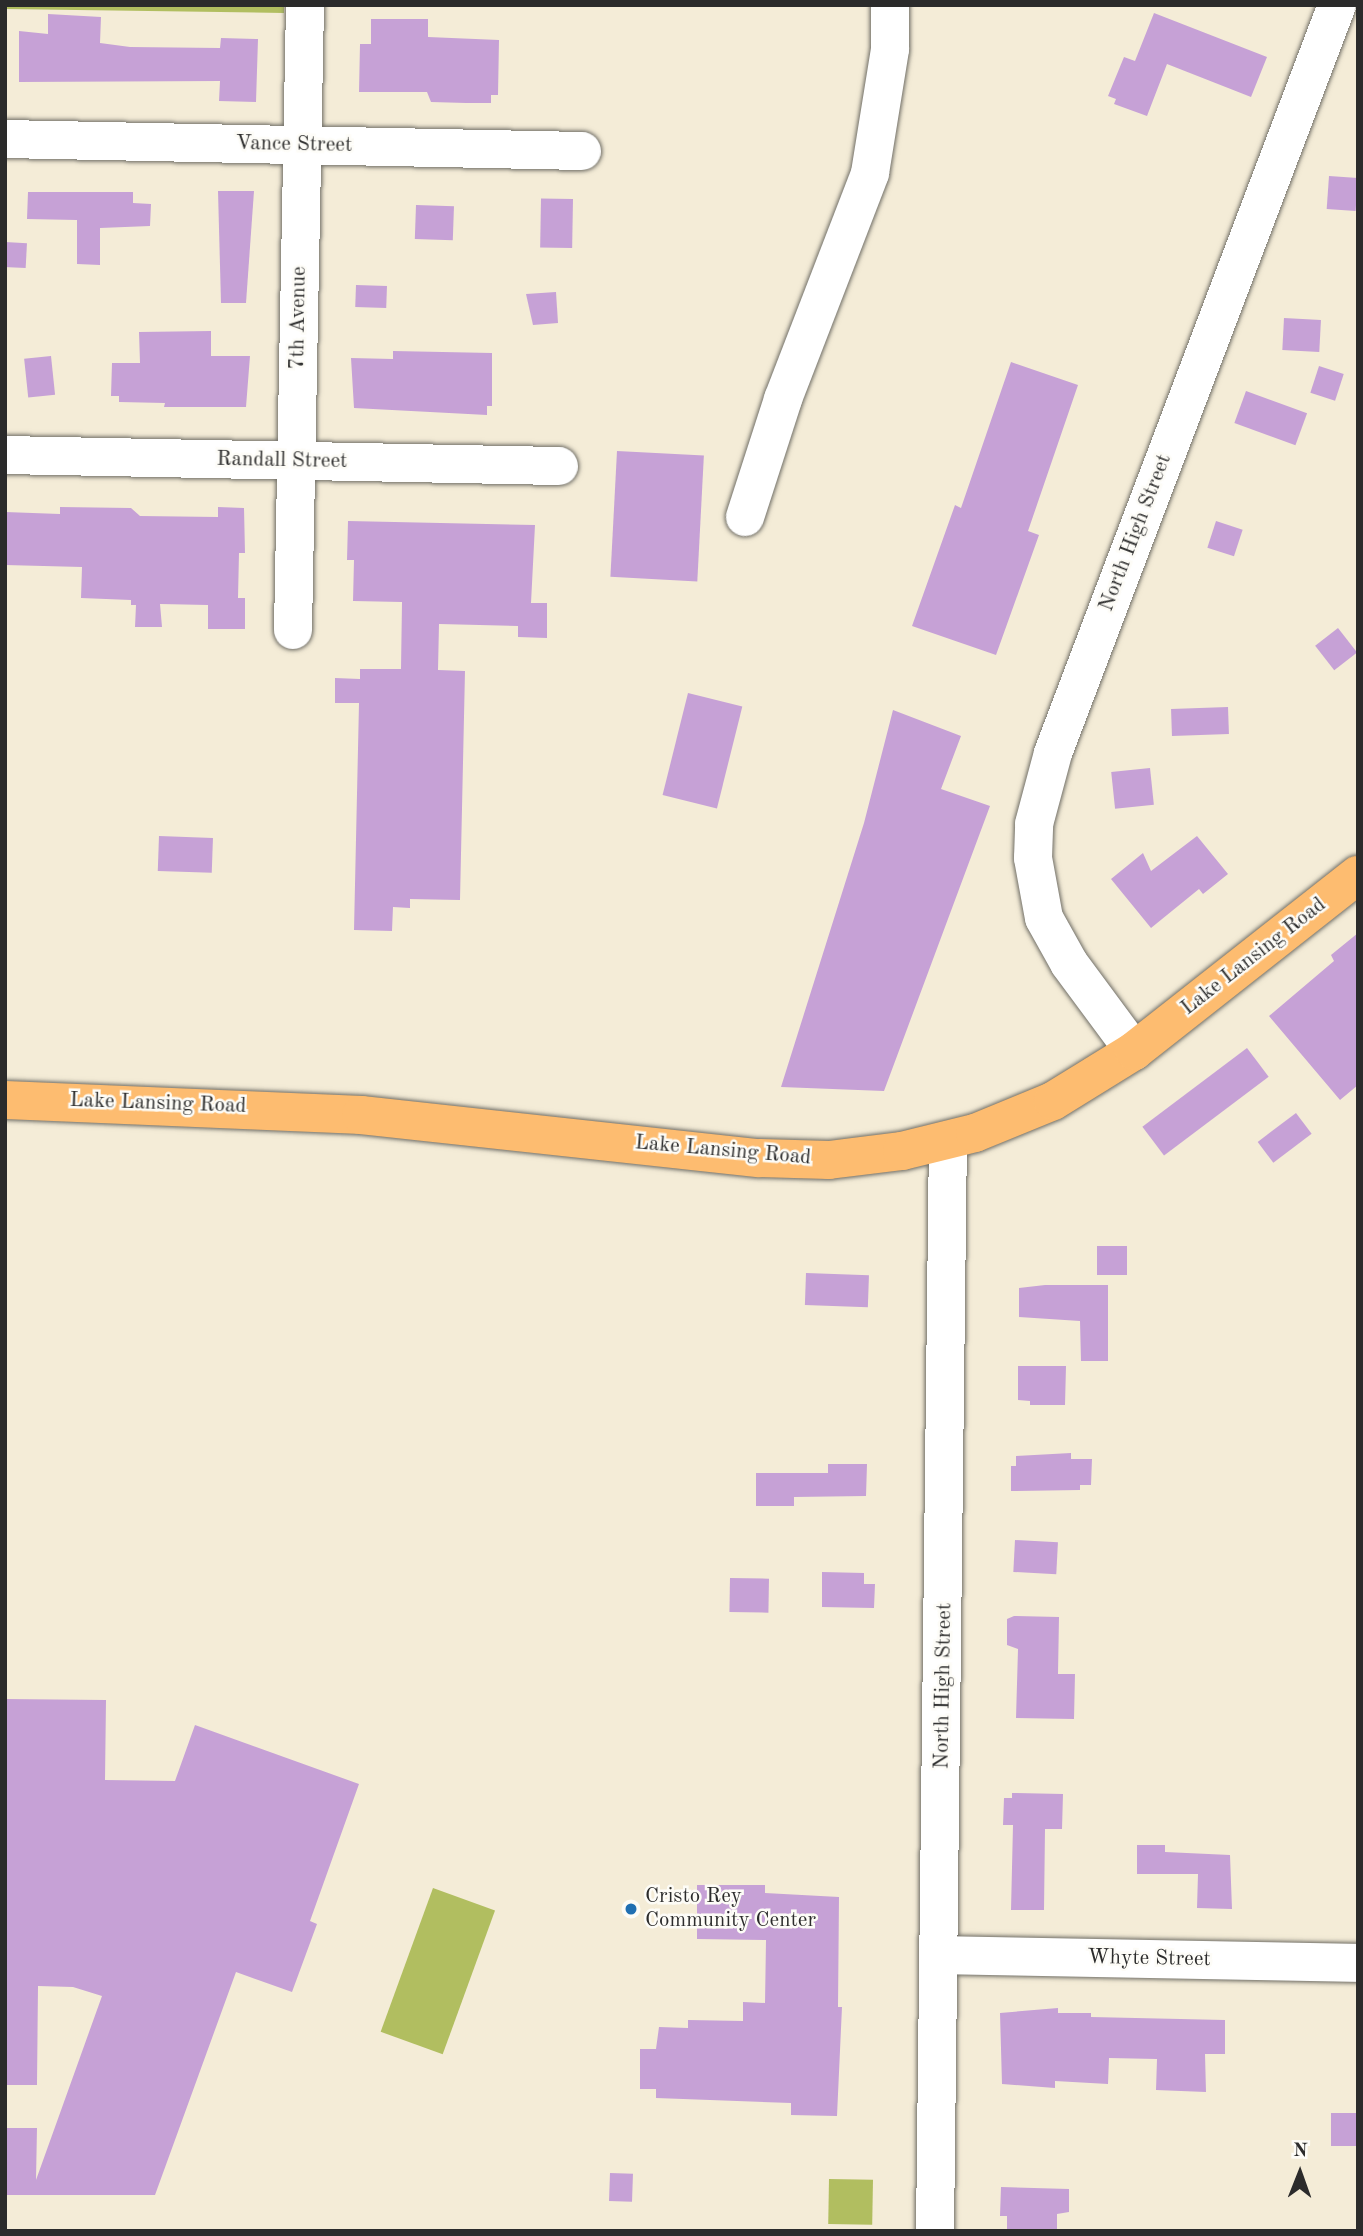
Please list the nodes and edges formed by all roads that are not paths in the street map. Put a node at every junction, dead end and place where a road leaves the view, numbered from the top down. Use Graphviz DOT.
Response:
graph roads {
  1 [pos="305,5"];
  2 [pos="890,5"];
  3 [pos="1337,5"];
  4 [pos="5,139"];
  5 [pos="302,145"];
  6 [pos="582,152"];
  7 [pos="5,455"];
  8 [pos="297,461"];
  9 [pos="559,466"];
  10 [pos="745,517"];
  11 [pos="293,630"];
  12 [pos="1358,875"];
  13 [pos="1134,1051"];
  14 [pos="5,1100"];
  15 [pos="948,1141"];
  16 [pos="941,1955"];
  17 [pos="1358,1963"];
  18 [pos="935,2231"];
  1 -- 5 [label="street, 7th Avenue"];
  2 -- 10 [label="street"];
  3 -- 13 [label="street, North High Street"];
  4 -- 5 [label="street, Vance Street"];
  5 -- 6 [label="street, Vance Street"];
  5 -- 8 [label="street, 7th Avenue"];
  7 -- 8 [label="street, Randall Street"];
  8 -- 9 [label="street, Randall Street"];
  8 -- 11 [label="street, 7th Avenue"];
  12 -- 13 [label="main road, Lake Lansing Road"];
  13 -- 15 [label="main road, Lake Lansing Road"];
  14 -- 15 [label="main road, Lake Lansing Road"];
  15 -- 16 [label="street, North High Street"];
  16 -- 17 [label="street, Whyte Street"];
  16 -- 18 [label="street, North High Street"];
}
